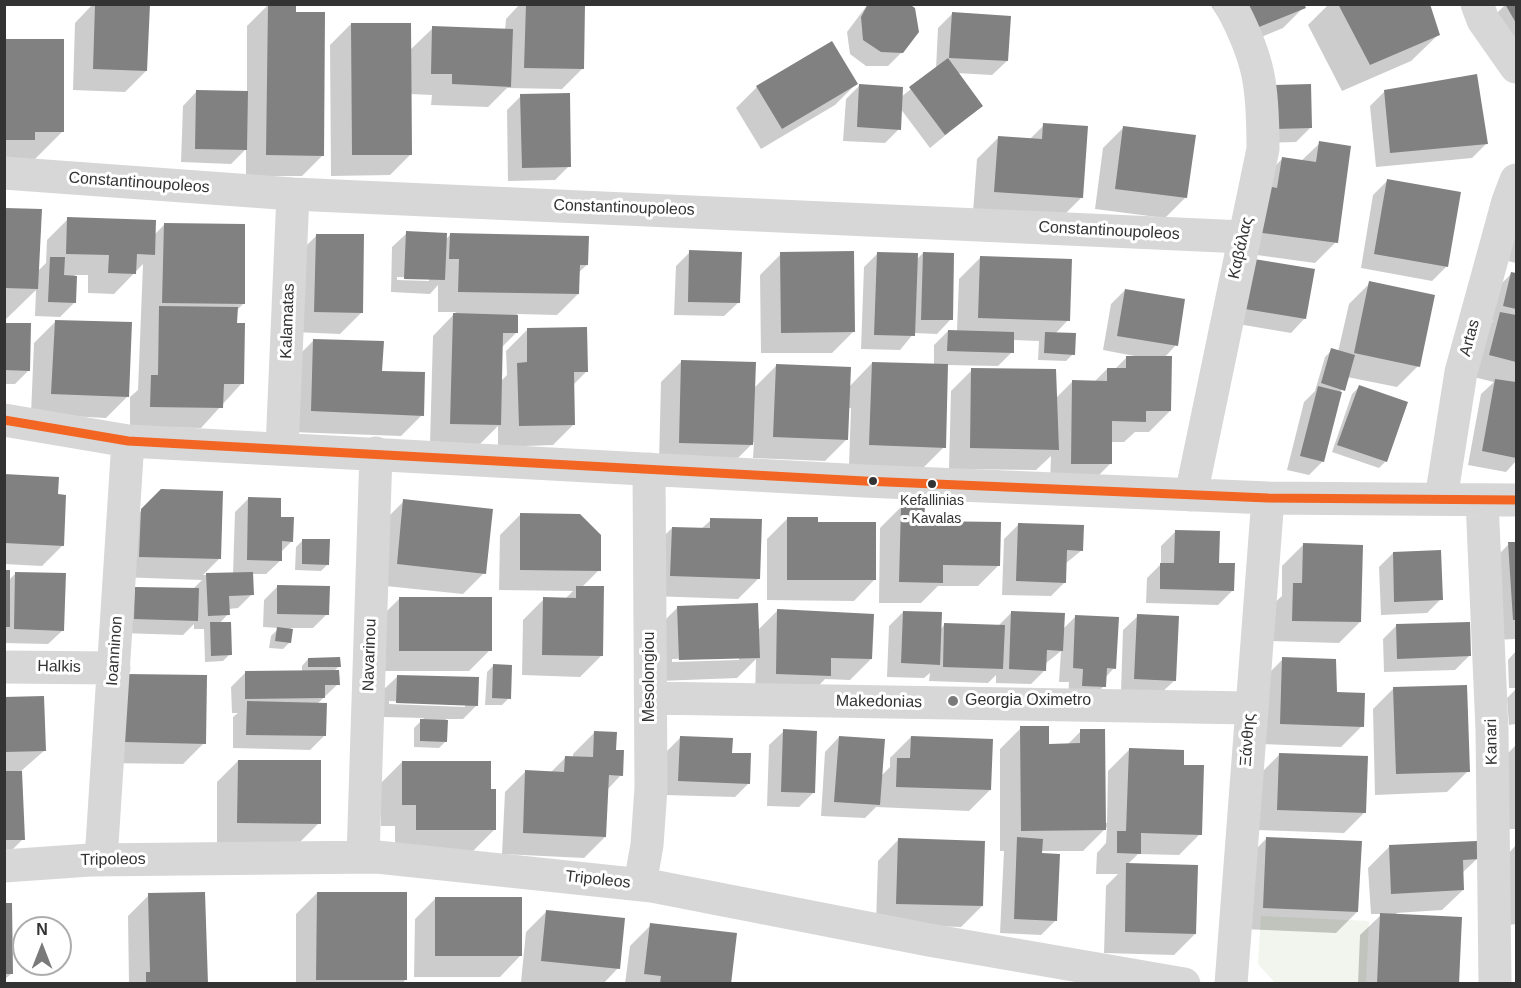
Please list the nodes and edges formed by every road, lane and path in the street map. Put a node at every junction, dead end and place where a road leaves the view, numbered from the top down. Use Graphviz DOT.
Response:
graph roads {
  1 [pos="1230,4"];
  2 [pos="1477,4"];
  3 [pos="1516,67"];
  4 [pos="4,173"];
  5 [pos="1516,180"];
  6 [pos="293,194"];
  7 [pos="1244,237"];
  8 [pos="4,420"];
  9 [pos="129,441"];
  10 [pos="282,448"];
  11 [pos="376,453"];
  12 [pos="649,469"];
  13 [pos="1191,495"];
  14 [pos="1268,498"];
  15 [pos="1441,500"];
  16 [pos="1482,500"];
  17 [pos="1516,500"];
  18 [pos="4,667"];
  19 [pos="114,668"];
  20 [pos="651,698"];
  21 [pos="1251,708"];
  22 [pos="363,857"];
  23 [pos="101,860"];
  24 [pos="4,866"];
  25 [pos="640,884"];
  26 [pos="1184,984"];
  27 [pos="1231,984"];
  28 [pos="1495,984"];
  1 -- 7 [label="street, Καβάλας"];
  2 -- 3 [label="street"];
  4 -- 6 [label="street, Constantinoupoleos"];
  5 -- 15 [label="street, Artas"];
  6 -- 7 [label="street, Constantinoupoleos"];
  6 -- 10 [label="street, Kalamatas"];
  7 -- 13 [label="street, Καβάλας"];
  8 -- 9 [label="street"];
  9 -- 10 [label="street"];
  9 -- 19 [label="street, Ioanninon"];
  10 -- 11 [label="street"];
  11 -- 12 [label="street"];
  11 -- 22 [label="street, Navarinou"];
  12 -- 13 [label="street"];
  12 -- 20 [label="street, Mesolongiou"];
  13 -- 14 [label="street"];
  14 -- 15 [label="street"];
  14 -- 21 [label="street, Ξάνθης"];
  15 -- 16 [label="street"];
  16 -- 17 [label="street"];
  16 -- 28 [label="street, Kanari"];
  18 -- 19 [label="street, Halkis"];
  19 -- 23 [label="street, Ioanninon"];
  20 -- 21 [label="street, Makedonias"];
  20 -- 25 [label="street, Mesolongiou"];
  21 -- 27 [label="street, Ξάνθης"];
  22 -- 23 [label="street, Tripoleos"];
  22 -- 25 [label="street, Tripoleos"];
  23 -- 24 [label="street, Tripoleos"];
  25 -- 26 [label="street, Tripoleos"];
}
